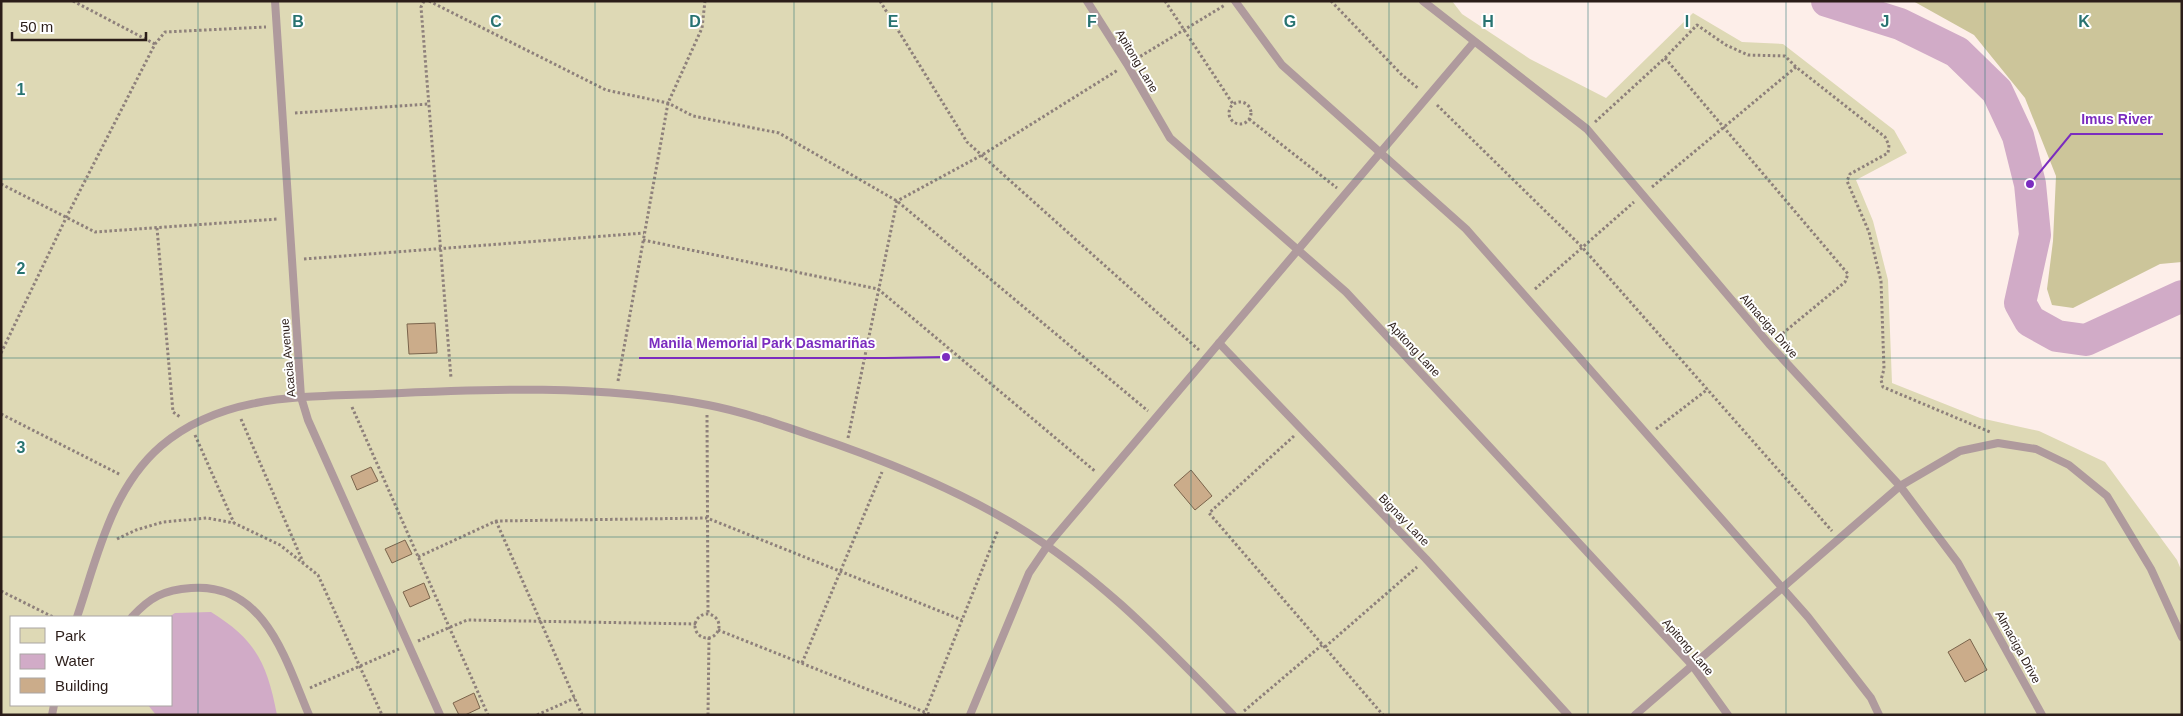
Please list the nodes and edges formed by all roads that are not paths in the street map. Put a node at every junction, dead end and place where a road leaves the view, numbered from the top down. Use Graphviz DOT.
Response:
graph roads {
  1 [pos="275,1"];
  2 [pos="1086,1"];
  3 [pos="1234,1"];
  4 [pos="1423,1"];
  5 [pos="1474,42"];
  6 [pos="1380,152"];
  7 [pos="1299,249"];
  8 [pos="1219,343"];
  9 [pos="301,397"];
  10 [pos="1900,486"];
  11 [pos="1048,545"];
  12 [pos="1782,589"];
  13 [pos="77,616"];
  14 [pos="133,616"];
  15 [pos="2182,637"];
  16 [pos="1692,665"];
  17 [pos="309,715"];
  18 [pos="440,715"];
  19 [pos="970,715"];
  20 [pos="1233,715"];
  21 [pos="1568,715"];
  22 [pos="1634,715"];
  23 [pos="1728,715"];
  24 [pos="1879,715"];
  25 [pos="2042,715"];
  1 -- 9 [label="lane, Acacia Avenue"];
  2 -- 7 [label="lane, Apitong Lane"];
  3 -- 6 [label="lane"];
  4 -- 5 [label="lane, Almaciga Drive"];
  5 -- 6 [label="lane"];
  5 -- 10 [label="lane, Almaciga Drive"];
  6 -- 7 [label="lane"];
  6 -- 12 [label="lane"];
  7 -- 8 [label="lane"];
  7 -- 16 [label="lane, Apitong Lane"];
  8 -- 11 [label="lane"];
  8 -- 21 [label="lane, Bignay Lane"];
  9 -- 11 [label="lane"];
  9 -- 13 [label="lane"];
  9 -- 18 [label="lane, Acacia Avenue"];
  10 -- 12 [label="lane"];
  10 -- 15 [label="lane"];
  10 -- 25 [label="lane, Almaciga Drive"];
  11 -- 19 [label="lane"];
  11 -- 20 [label="lane"];
  12 -- 16 [label="lane"];
  12 -- 24 [label="lane"];
  14 -- 17 [label="lane"];
  16 -- 22 [label="lane"];
  16 -- 23 [label="lane, Apitong Lane"];
}
